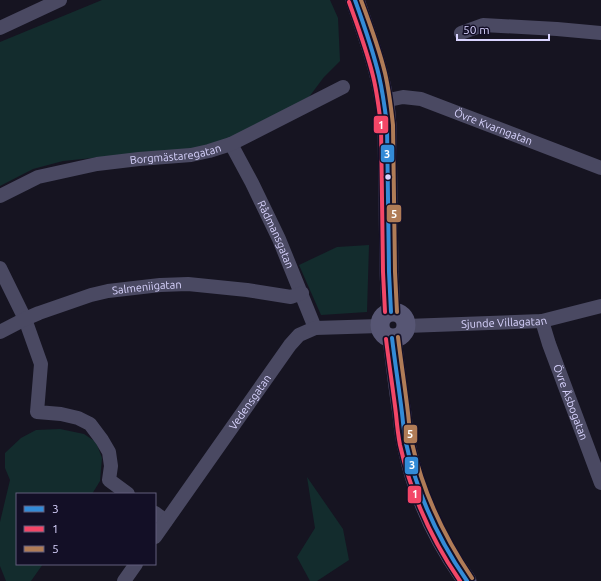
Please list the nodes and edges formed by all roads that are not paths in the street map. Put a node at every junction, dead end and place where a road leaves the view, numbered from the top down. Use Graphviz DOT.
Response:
graph roads {
  1 [pos="60,0"];
  2 [pos="355,0"];
  3 [pos="0,28"];
  4 [pos="461,33"];
  5 [pos="601,33"];
  6 [pos="343,87"];
  7 [pos="384,101"];
  8 [pos="231,144"];
  9 [pos="601,168"];
  10 [pos="0,196"];
  11 [pos="0,268"];
  12 [pos="302,293"];
  13 [pos="601,306"];
  14 [pos="25,320"];
  15 [pos="542,321"];
  16 [pos="392,326"];
  17 [pos="315,328"];
  18 [pos="0,332"];
  19 [pos="598,467"];
  20 [pos="601,483"];
  21 [pos="127,493"];
  22 [pos="161,517"];
  23 [pos="156,534"];
  24 [pos="135,565"];
  25 [pos="124,581"];
  26 [pos="466,581"];
  1 -- 3 [label="street"];
  2 -- 7 [label="street"];
  4 -- 5 [label="street"];
  6 -- 8 [label="street, Borgmästaregatan"];
  7 -- 9 [label="street, Övre Kvarngatan"];
  7 -- 16 [label="street"];
  8 -- 10 [label="street, Borgmästaregatan"];
  8 -- 12 [label="street, Rådmansgatan"];
  11 -- 14 [label="street"];
  12 -- 14 [label="street, Salmeniigatan"];
  12 -- 17 [label="street, Rådmansgatan"];
  13 -- 15 [label="street, Sjunde Villagatan"];
  14 -- 18 [label="street, Salmeniigatan"];
  14 -- 21 [label="street"];
  15 -- 16 [label="street, Sjunde Villagatan"];
  15 -- 19 [label="street, Övre Åsbogatan"];
  16 -- 17 [label="street, Vedensgatan"];
  16 -- 26 [label="street"];
  17 -- 22 [label="street, Vedensgatan"];
  19 -- 20 [label="street, Övre Åsbogatan"];
  22 -- 23 [label="street, Vedensgatan"];
  24 -- 25 [label="street"];
}
